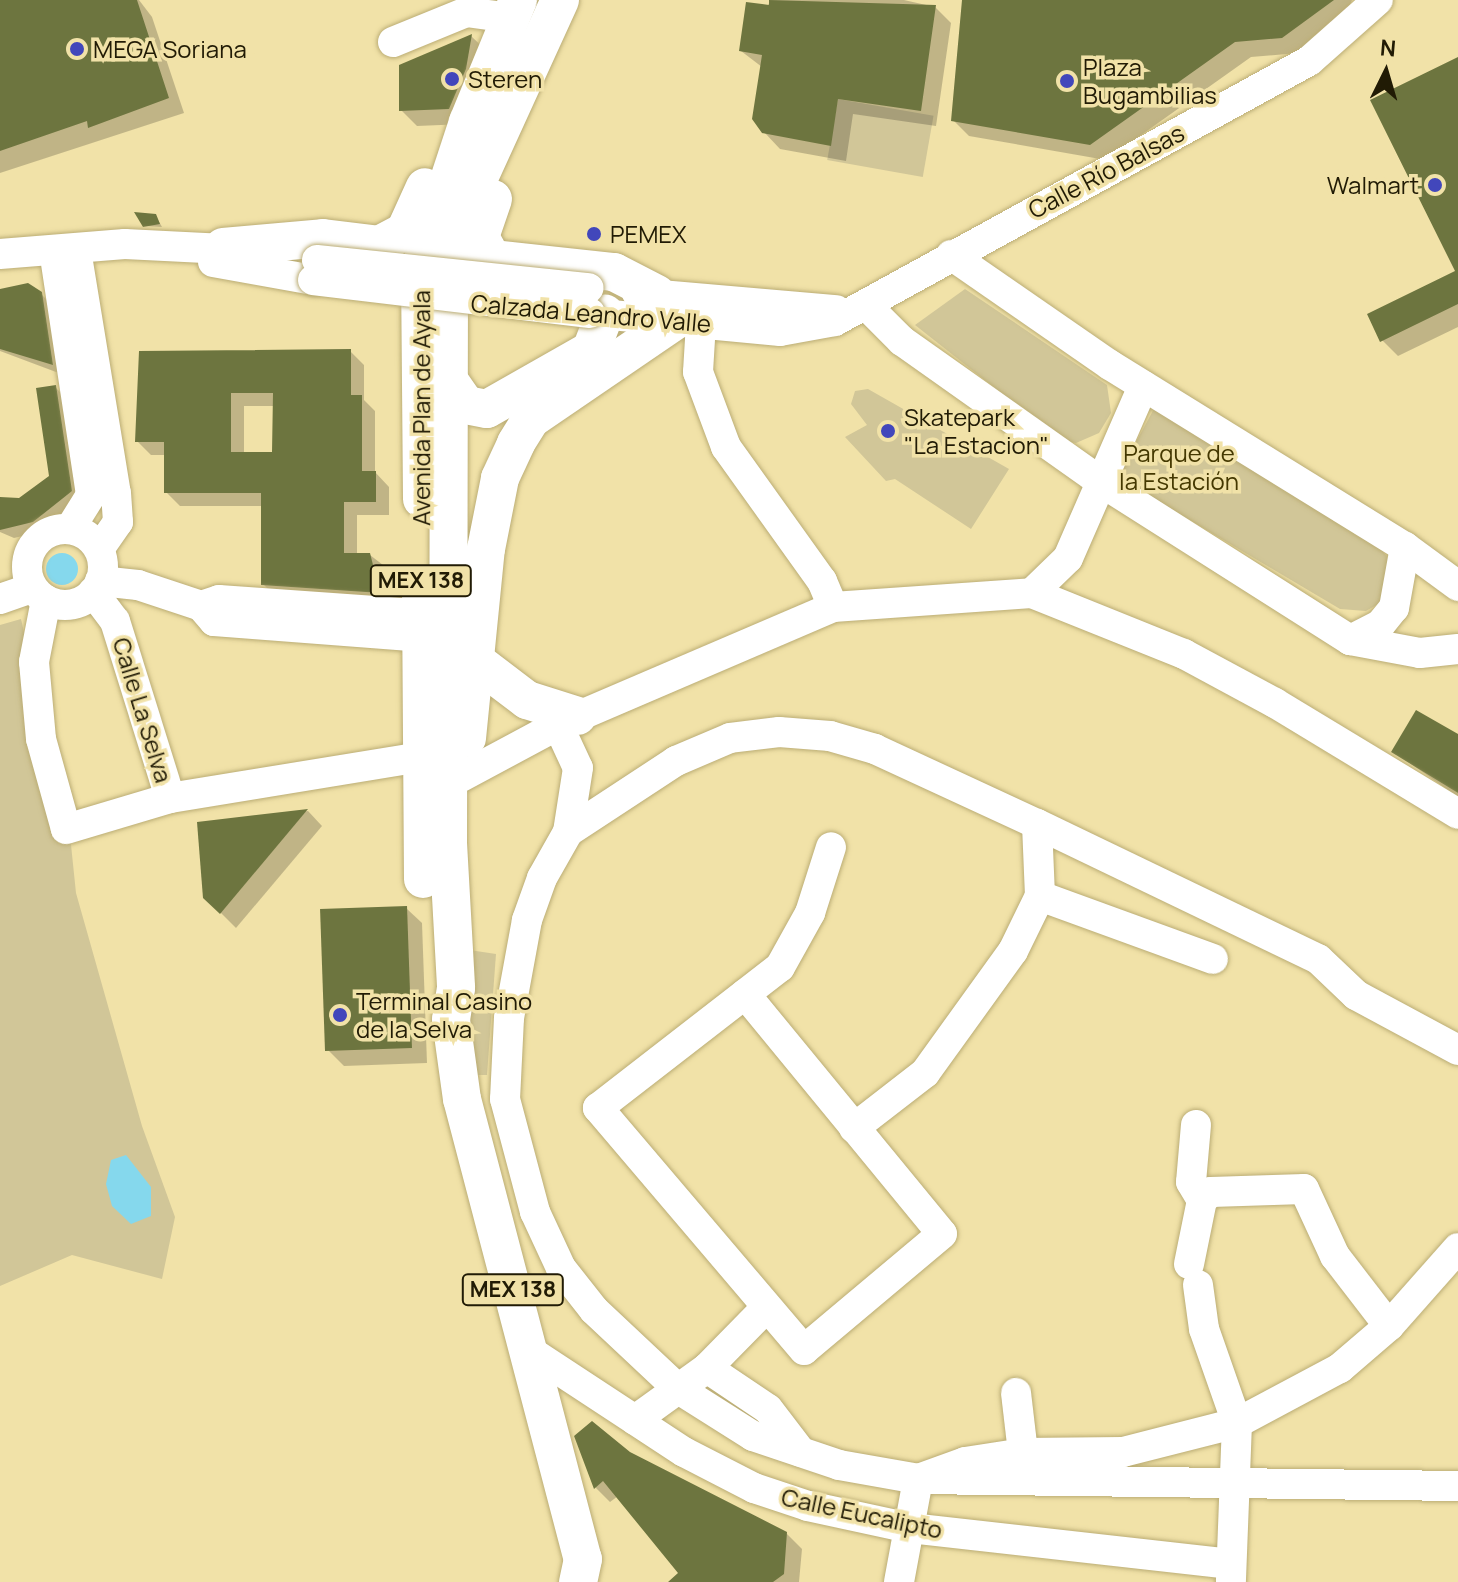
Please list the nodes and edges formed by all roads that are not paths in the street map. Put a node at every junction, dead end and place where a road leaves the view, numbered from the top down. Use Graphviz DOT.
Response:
graph roads {
  1 [pos="560,0"];
  2 [pos="1378,0"];
  3 [pos="514,9"];
  4 [pos="393,42"];
  5 [pos="486,126"];
  6 [pos="125,244"];
  7 [pos="223,247"];
  8 [pos="65,250"];
  9 [pos="0,254"];
  10 [pos="951,255"];
  11 [pos="315,270"];
  12 [pos="595,305"];
  13 [pos="866,305"];
  14 [pos="678,313"];
  15 [pos="450,382"];
  16 [pos="1143,386"];
  17 [pos="1098,480"];
  18 [pos="449,493"];
  19 [pos="70,528"];
  20 [pos="1405,547"];
  21 [pos="99,549"];
  22 [pos="486,552"];
  23 [pos="1458,586"];
  24 [pos="69,593"];
  25 [pos="1032,593"];
  26 [pos="0,599"];
  27 [pos="833,607"];
  28 [pos="429,619"];
  29 [pos="1350,640"];
  30 [pos="1458,649"];
  31 [pos="477,662"];
  32 [pos="568,720"];
  33 [pos="420,757"];
  34 [pos="461,777"];
  35 [pos="170,798"];
  36 [pos="1458,814"];
  37 [pos="1037,824"];
  38 [pos="568,832"];
  39 [pos="448,843"];
  40 [pos="831,847"];
  41 [pos="1040,896"];
  42 [pos="1213,959"];
  43 [pos="745,994"];
  44 [pos="451,1020"];
  45 [pos="1458,1050"];
  46 [pos="1196,1125"];
  47 [pos="854,1128"];
  48 [pos="1202,1200"];
  49 [pos="1458,1248"];
  50 [pos="766,1308"];
  51 [pos="1389,1326"];
  52 [pos="530,1351"];
  53 [pos="707,1368"];
  54 [pos="677,1388"];
  55 [pos="1016,1393"];
  56 [pos="635,1420"];
  57 [pos="1237,1423"];
  58 [pos="801,1452"];
  59 [pos="1023,1453"];
  60 [pos="918,1479"];
  61 [pos="1458,1486"];
  62 [pos="1236,1487"];
  63 [pos="910,1528"];
  64 [pos="1231,1573"];
  65 [pos="589,1574"];
  66 [pos="899,1582"];
  1 -- 5 [label="main road, Avenida Plan de Ayala / MEX 138"];
  2 -- 10 [label="street, Calle Río Balsas"];
  3 -- 4 [label="street"];
  3 -- 5 [label="main road"];
  5 -- 7 [label="main road"];
  5 -- 14 [label="main road"];
  5 -- 15 [label="main road, Avenida Plan de Ayala / MEX 138"];
  5 -- 28 [label="main road, Avenida Plan de Ayala / MEX 138"];
  6 -- 7 [label="street, Calzada Leandro Valle"];
  6 -- 8 [label="street, Calzada Leandro Valle"];
  6 -- 11 [label="street, Calzada Leandro Valle"];
  7 -- 11 [label="street, Calzada Leandro Valle"];
  8 -- 9 [label="street, Calzada Leandro Valle"];
  8 -- 19 [label="street"];
  8 -- 21 [label="street"];
  10 -- 13 [label="street, Calle Río Balsas"];
  10 -- 16 [label="street"];
  11 -- 12 [label="street, Calzada Leandro Valle, bridge"];
  12 -- 14 [label="street, Calzada Leandro Valle"];
  12 -- 15 [label="main road"];
  13 -- 14 [label="street, Calzada Leandro Valle"];
  13 -- 14 [label="street, Calzada Leandro Valle"];
  13 -- 17 [label="street"];
  14 -- 22 [label="main road"];
  14 -- 27 [label="street"];
  15 -- 18 [label="main road, Avenida Plan de Ayala / MEX 138"];
  16 -- 17 [label="street"];
  16 -- 20 [label="street"];
  17 -- 25 [label="street"];
  17 -- 29 [label="street"];
  18 -- 22 [label="main road"];
  18 -- 28 [label="main road, Avenida Plan de Ayala / MEX 138"];
  19 -- 21 [label="street"];
  19 -- 24 [label="street"];
  20 -- 23 [label="street"];
  20 -- 29 [label="street"];
  21 -- 24 [label="street"];
  22 -- 28 [label="main road"];
  22 -- 31 [label="main road"];
  24 -- 26 [label="street"];
  24 -- 28 [label="street"];
  24 -- 35 [label="street, Calle La Selva"];
  24 -- 35 [label="street"];
  25 -- 27 [label="street"];
  25 -- 36 [label="street"];
  27 -- 32 [label="street"];
  28 -- 33 [label="main road, Avenida Plan de Ayala / MEX 138"];
  28 -- 39 [label="main road, Avenida Plan de Ayala / MEX 138"];
  29 -- 30 [label="street"];
  31 -- 32 [label="main road"];
  31 -- 34 [label="main road"];
  32 -- 34 [label="street"];
  32 -- 38 [label="street"];
  33 -- 35 [label="street"];
  33 -- 44 [label="main road, Avenida Plan de Ayala / MEX 138"];
  34 -- 39 [label="main road"];
  37 -- 38 [label="street"];
  37 -- 41 [label="street"];
  37 -- 45 [label="street"];
  38 -- 54 [label="street"];
  39 -- 44 [label="main road, Avenida Plan de Ayala / MEX 138"];
  40 -- 43 [label="street"];
  41 -- 42 [label="street"];
  41 -- 47 [label="street"];
  43 -- 47 [label="street"];
  43 -- 50 [label="street"];
  44 -- 52 [label="main road, Avenida Plan de Ayala / MEX 138"];
  46 -- 48 [label="street"];
  47 -- 50 [label="street"];
  48 -- 51 [label="street"];
  48 -- 57 [label="street"];
  49 -- 51 [label="street"];
  50 -- 53 [label="street"];
  51 -- 57 [label="street"];
  52 -- 56 [label="street, Calle Eucalipto"];
  52 -- 65 [label="main road, Avenida Plan de Ayala / MEX 138"];
  53 -- 54 [label="street"];
  53 -- 58 [label="street"];
  54 -- 56 [label="street"];
  54 -- 58 [label="street"];
  55 -- 59 [label="street"];
  56 -- 63 [label="street, Calle Eucalipto"];
  57 -- 59 [label="street"];
  57 -- 62 [label="street"];
  58 -- 60 [label="street"];
  59 -- 60 [label="street"];
  60 -- 62 [label="street"];
  60 -- 63 [label="street"];
  61 -- 62 [label="street"];
  62 -- 64 [label="street"];
  63 -- 64 [label="street, Calle Eucalipto"];
  63 -- 66 [label="street"];
}
